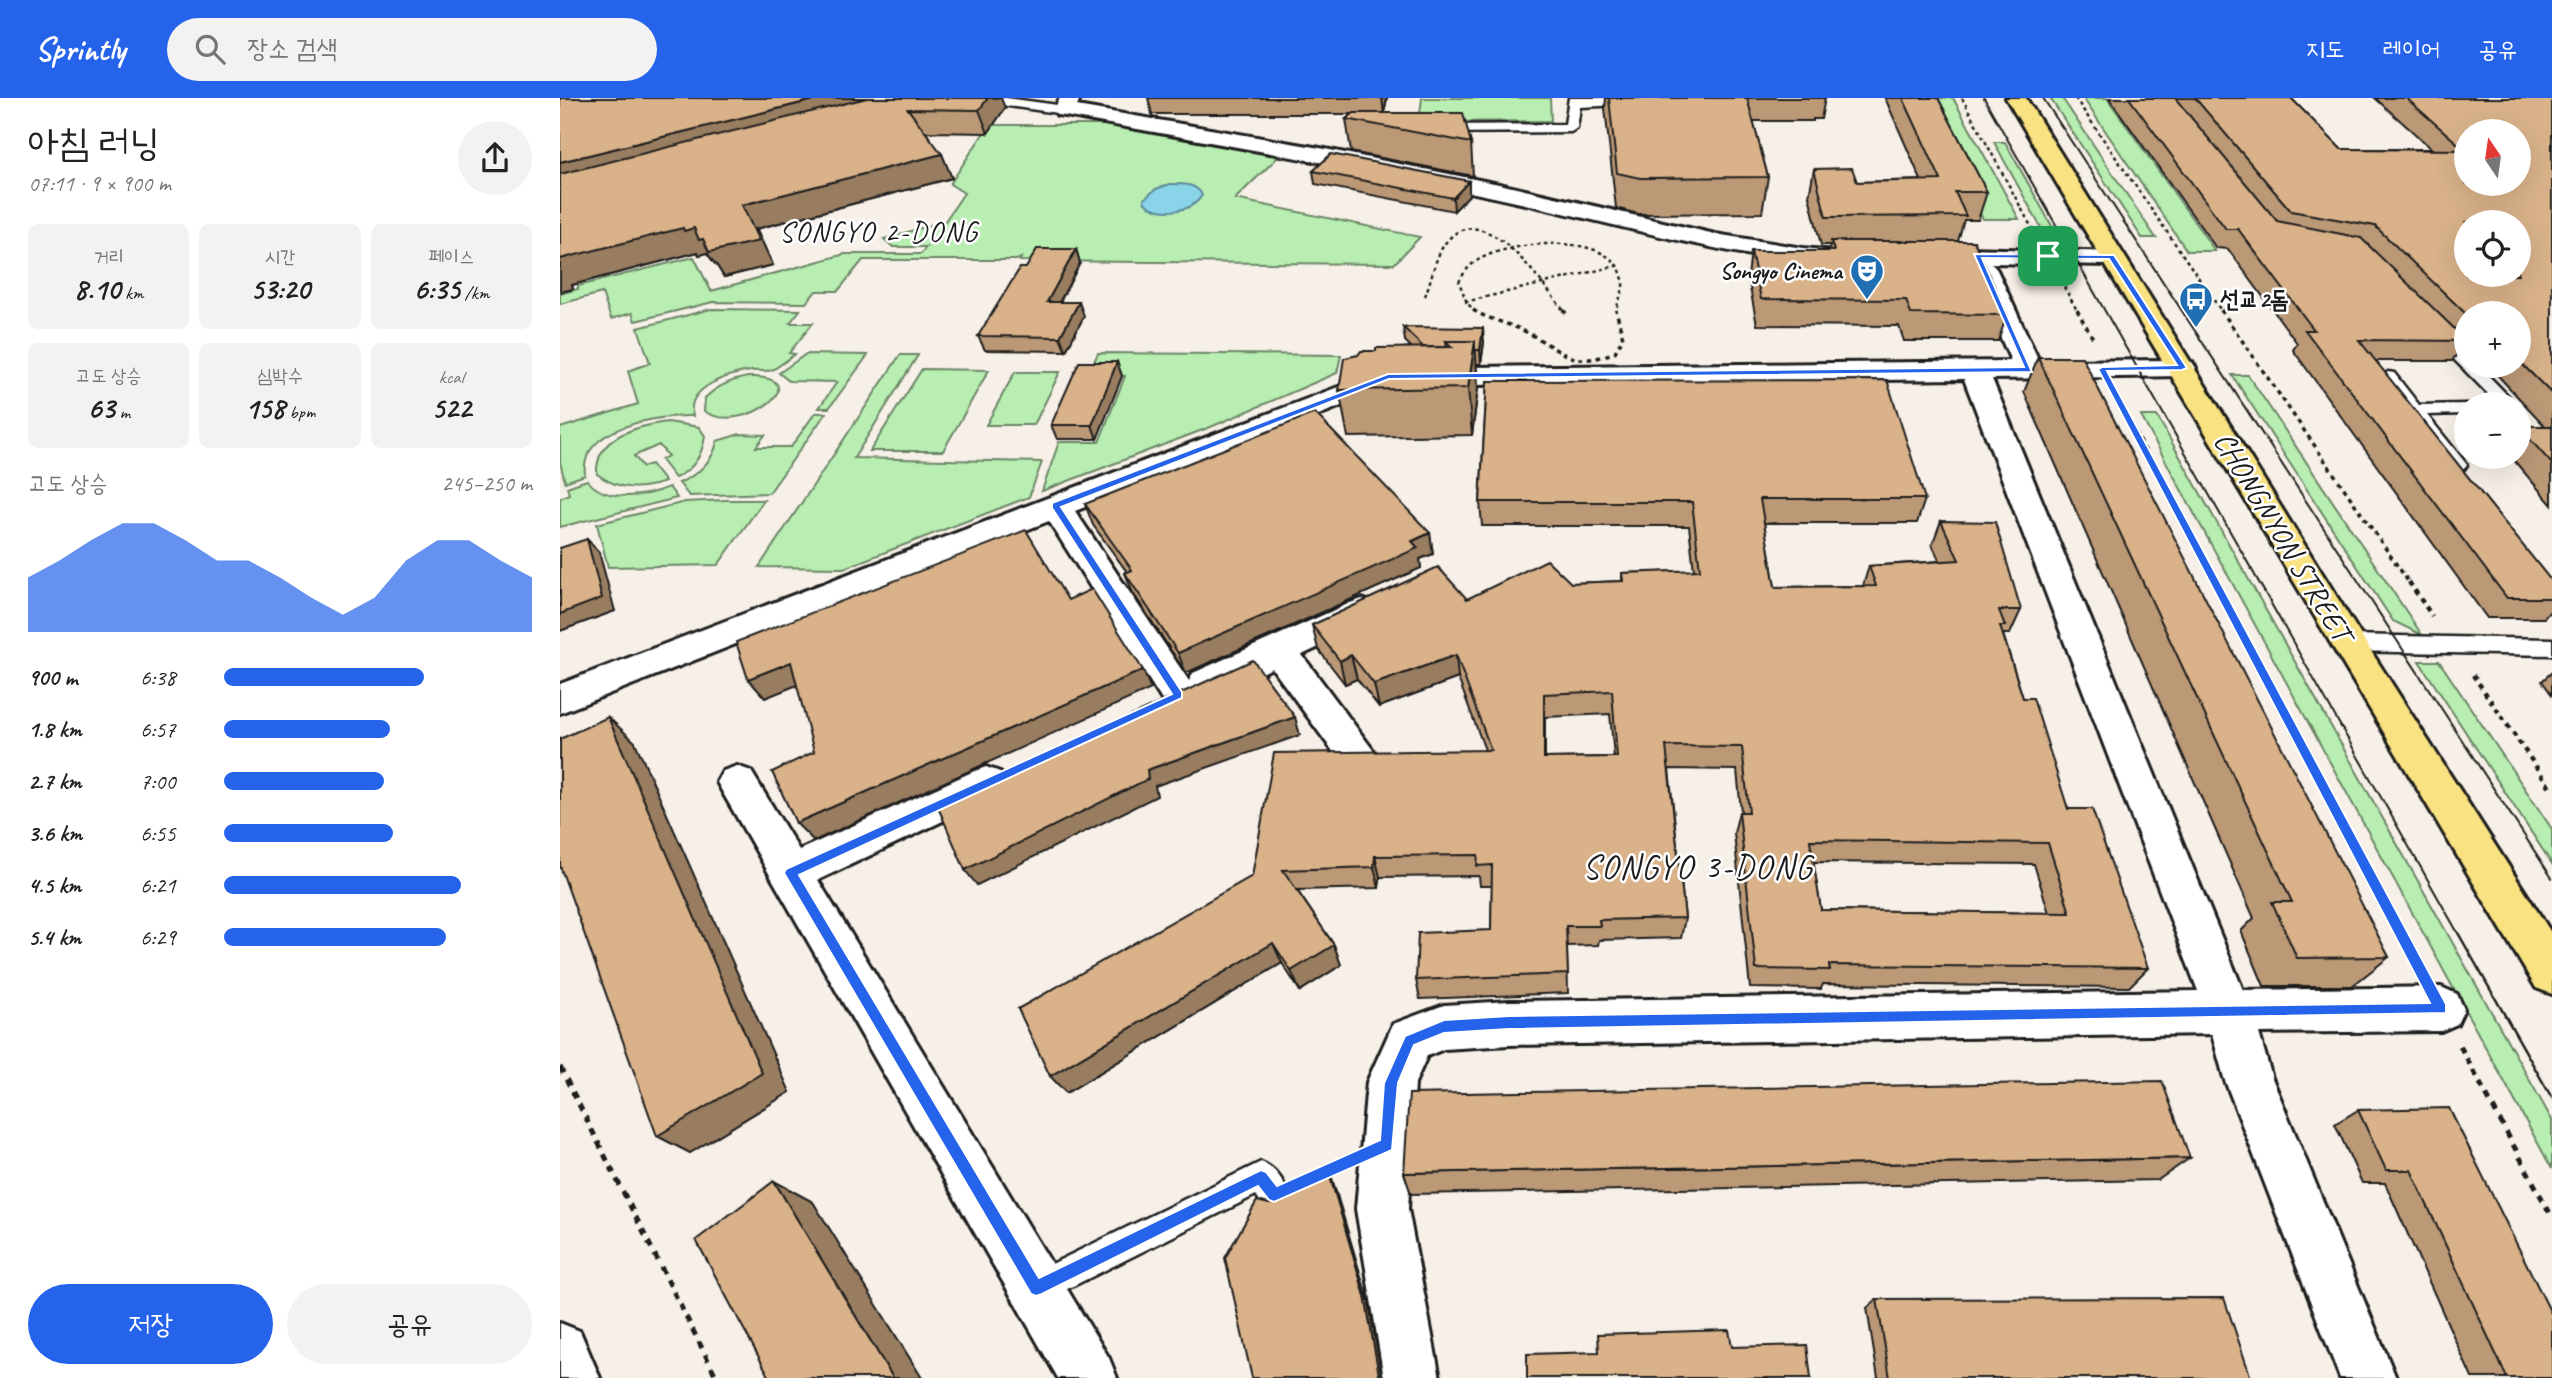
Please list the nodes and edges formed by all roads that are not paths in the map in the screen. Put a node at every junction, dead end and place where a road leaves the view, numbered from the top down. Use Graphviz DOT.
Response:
graph roads {
  1 [pos="980,98"];
  2 [pos="1685,98"];
  3 [pos="2016,98"];
  4 [pos="1575,101"];
  5 [pos="1067,104"];
  6 [pos="1419,129"];
  7 [pos="1843,256"];
  8 [pos="1910,256"];
  9 [pos="1977,256"];
  10 [pos="2111,257"];
  11 [pos="2429,325"];
  12 [pos="2454,350"];
  13 [pos="2182,368"];
  14 [pos="2029,370"];
  15 [pos="1975,371"];
  16 [pos="2388,377"];
  17 [pos="2482,378"];
  18 [pos="2496,392"];
  19 [pos="2454,408"];
  20 [pos="2414,410"];
  21 [pos="2466,475"];
  22 [pos="1055,506"];
  23 [pos="1390,598"];
  24 [pos="2347,643"];
  25 [pos="2552,646"];
  26 [pos="1279,650"];
  27 [pos="1178,695"];
  28 [pos="560,699"];
  29 [pos="1141,712"];
  30 [pos="1357,754"];
  31 [pos="1016,770"];
  32 [pos="737,782"];
  33 [pos="791,873"];
  34 [pos="2552,973"];
  35 [pos="2441,1009"];
  36 [pos="2229,1011"];
  37 [pos="1274,1195"];
  38 [pos="1036,1288"];
  39 [pos="560,1351"];
  40 [pos="572,1378"];
  41 [pos="1089,1378"];
  42 [pos="1412,1378"];
  43 [pos="2368,1378"];
  1 -- 5 [label="lane"];
  2 -- 4 [label="lane"];
  3 -- 10 [label="main road, CHONGNYON STREET"];
  4 -- 6 [label="lane"];
  5 -- 7 [label="street"];
  8 -- 9 [label="street"];
  9 -- 10 [label="street"];
  9 -- 14 [label="street"];
  10 -- 13 [label="main road, CHONGNYON STREET"];
  11 -- 12 [label="lane"];
  13 -- 14 [label="street"];
  13 -- 24 [label="main road, CHONGNYON STREET"];
  14 -- 15 [label="street"];
  15 -- 22 [label="street"];
  15 -- 36 [label="street"];
  16 -- 20 [label="lane"];
  17 -- 18 [label="lane"];
  19 -- 20 [label="lane"];
  20 -- 21 [label="lane"];
  22 -- 27 [label="street"];
  22 -- 28 [label="street"];
  23 -- 26 [label="street"];
  24 -- 25 [label="lane"];
  24 -- 34 [label="main road, CHONGNYON STREET"];
  26 -- 27 [label="street"];
  26 -- 30 [label="street"];
  27 -- 29 [label="street"];
  31 -- 33 [label="street"];
  32 -- 33 [label="street"];
  33 -- 38 [label="street"];
  35 -- 36 [label="street"];
  36 -- 42 [label="street"];
  36 -- 43 [label="street"];
  37 -- 38 [label="lane"];
  38 -- 41 [label="street"];
  39 -- 40 [label="street"];
}
